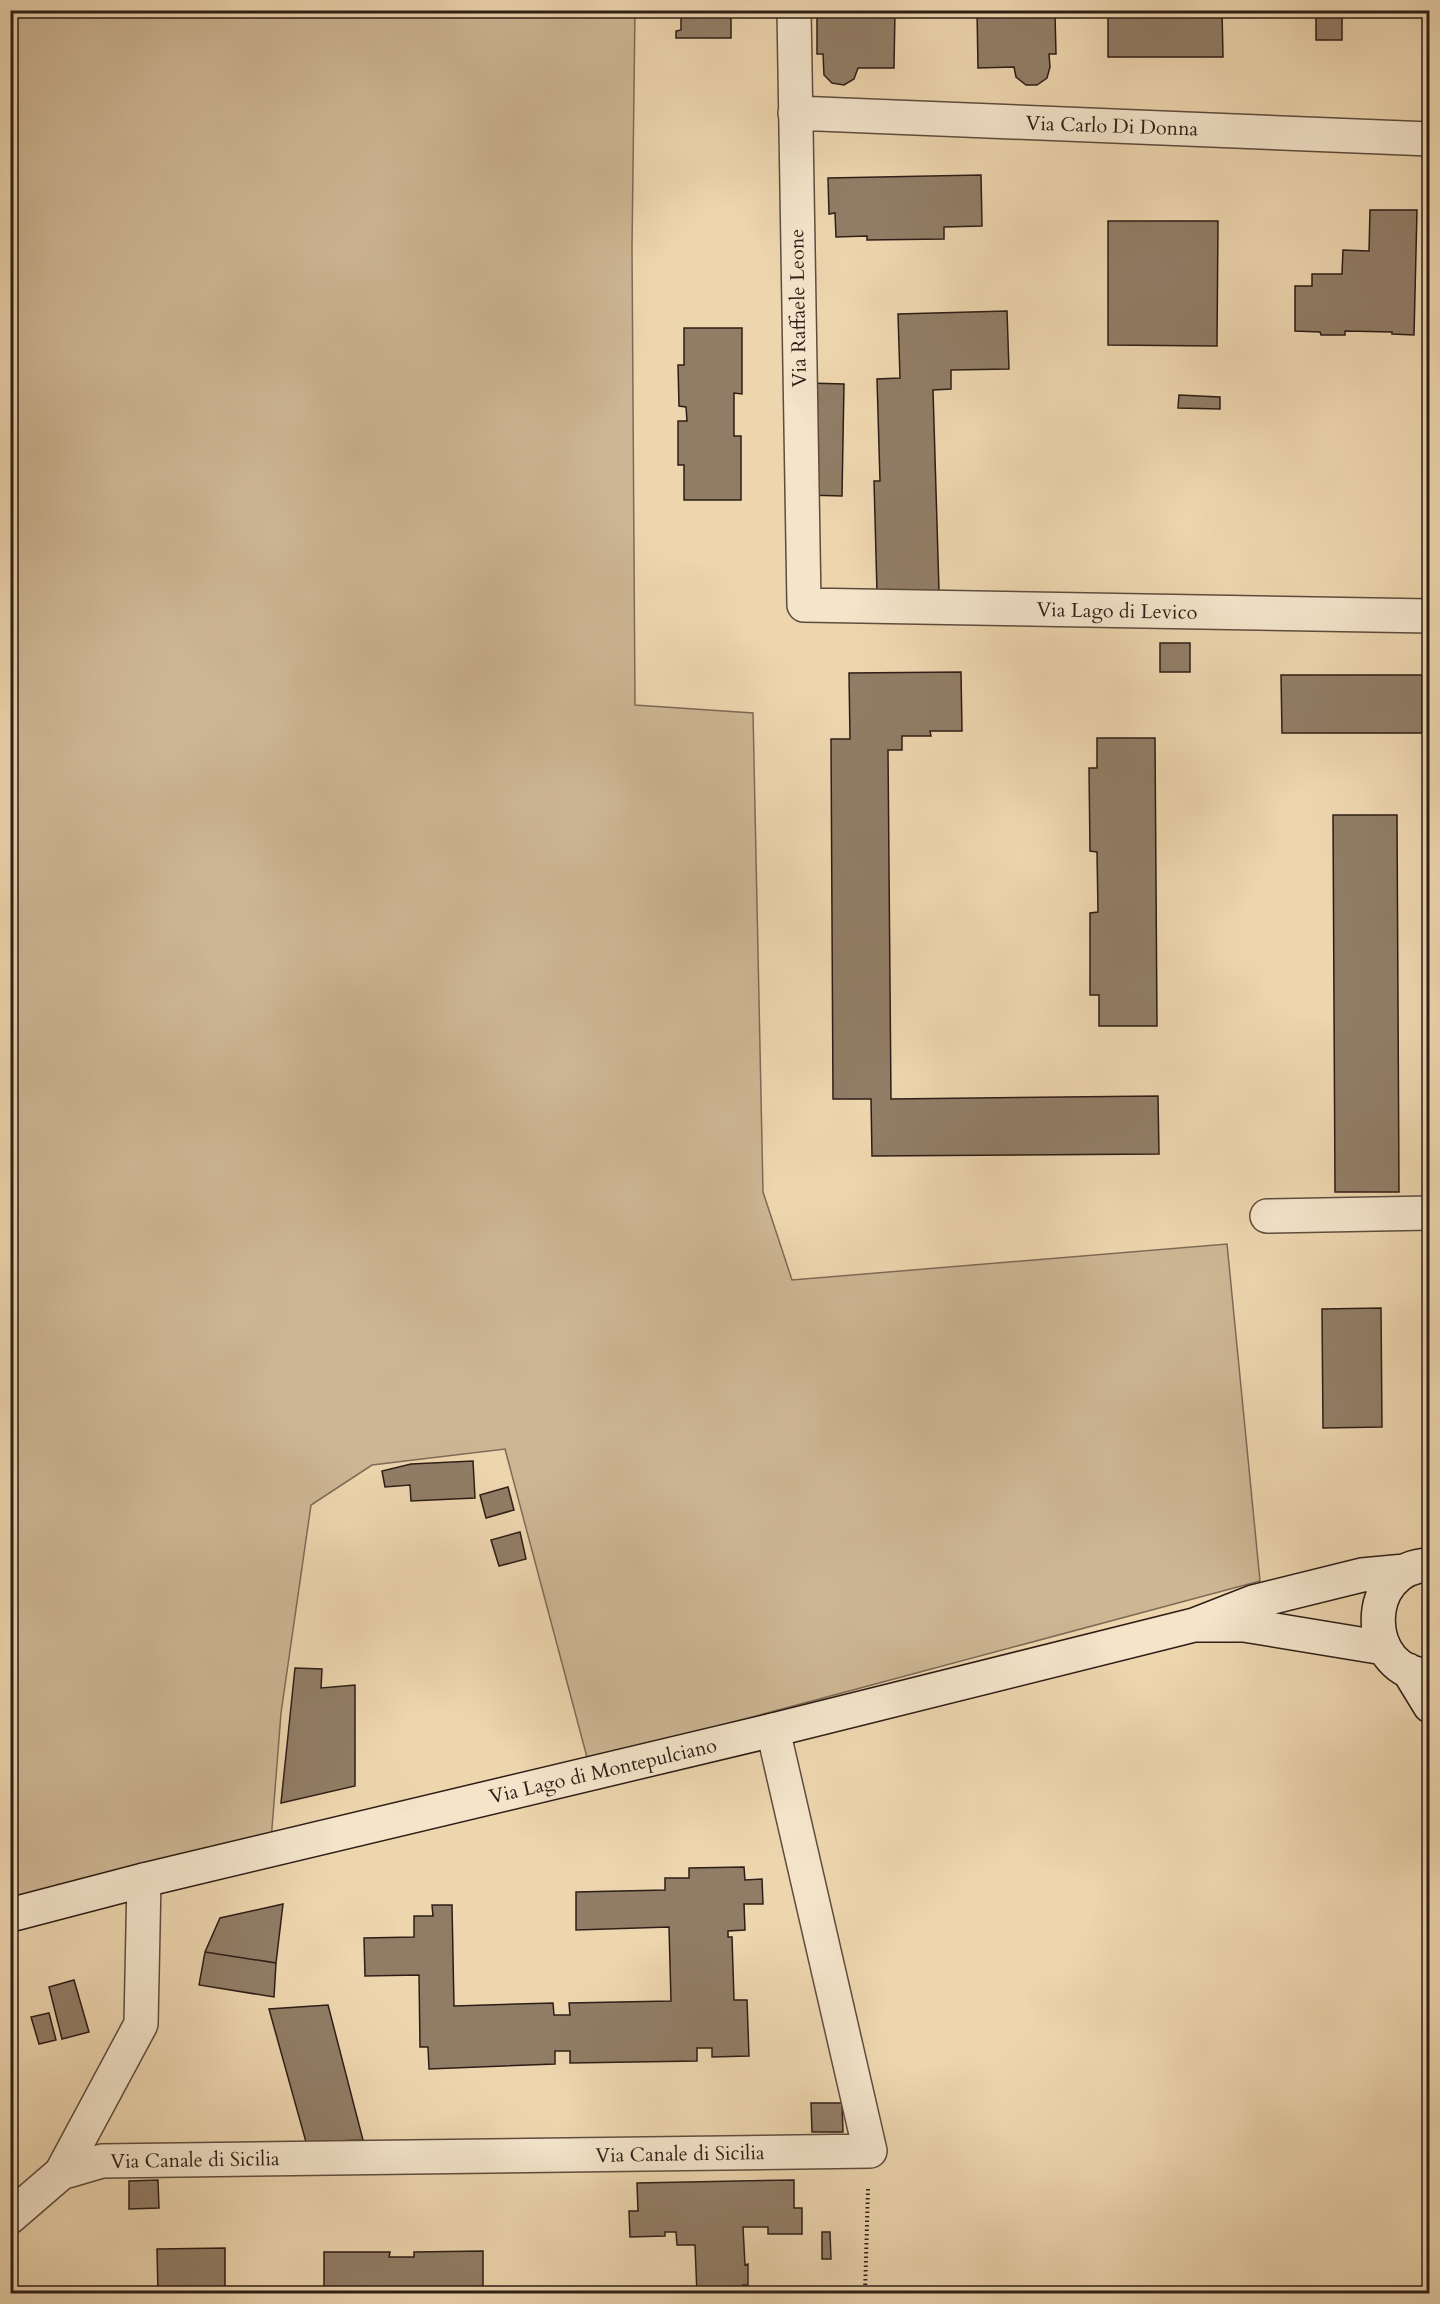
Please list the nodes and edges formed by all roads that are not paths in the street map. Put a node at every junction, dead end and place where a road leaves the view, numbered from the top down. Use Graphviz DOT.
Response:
graph roads {
  1 [pos="794,10"];
  2 [pos="795,113"];
  3 [pos="1430,139"];
  4 [pos="804,605"];
  5 [pos="1430,616"];
  6 [pos="1430,1213"];
  7 [pos="1267,1216"];
  8 [pos="1422,1566"];
  9 [pos="1194,1624"];
  10 [pos="1384,1648"];
  11 [pos="1419,1672"];
  12 [pos="1430,1706"];
  13 [pos="773,1730"];
  14 [pos="144,1880"];
  15 [pos="10,1915"];
  16 [pos="61,2173"];
  17 [pos="10,2217"];
  1 -- 2 [label="street, Via Raffaele Leone"];
  2 -- 3 [label="street, Via Carlo Di Donna"];
  2 -- 4 [label="street, Via Raffaele Leone"];
  4 -- 5 [label="street, Via Lago di Levico"];
  6 -- 7 [label="street"];
  8 -- 9 [label="street, Via Lago di Montepulciano"];
  8 -- 10 [label="street"];
  9 -- 10 [label="street, Via Lago di Montepulciano"];
  9 -- 13 [label="street, Via Lago di Montepulciano"];
  10 -- 11 [label="street"];
  11 -- 12 [label="street"];
  13 -- 14 [label="street, Via Lago di Montepulciano"];
  13 -- 16 [label="street, Via Canale di Sicilia"];
  14 -- 15 [label="street, Via Lago di Montepulciano"];
  14 -- 16 [label="street"];
  16 -- 17 [label="street"];
}
